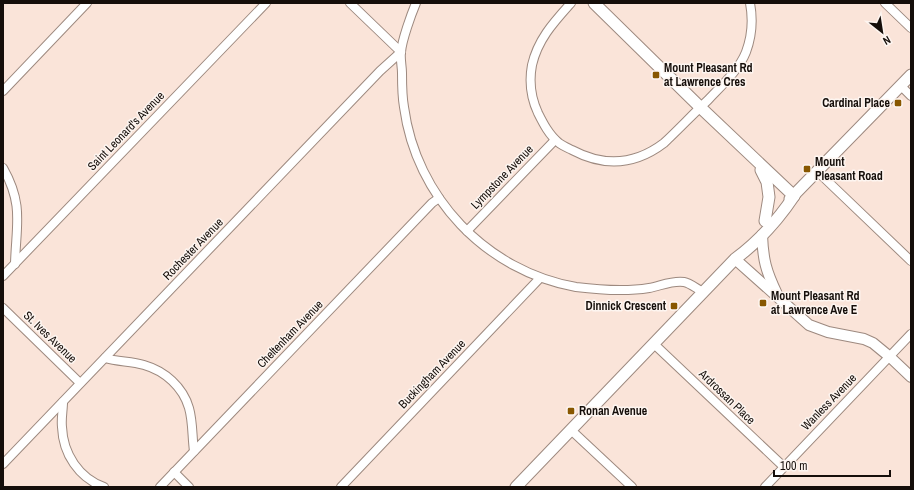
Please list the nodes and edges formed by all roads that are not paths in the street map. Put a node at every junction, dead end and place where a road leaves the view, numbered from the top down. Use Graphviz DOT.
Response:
graph roads {
  1 [pos="87,3"];
  2 [pos="266,3"];
  3 [pos="350,3"];
  4 [pos="416,3"];
  5 [pos="570,3"];
  6 [pos="594,3"];
  7 [pos="750,3"];
  8 [pos="885,3"];
  9 [pos="911,28"];
  10 [pos="401,52"];
  11 [pos="911,75"];
  12 [pos="901,86"];
  13 [pos="3,91"];
  14 [pos="911,96"];
  15 [pos="700,107"];
  16 [pos="556,140"];
  17 [pos="754,159"];
  18 [pos="3,168"];
  19 [pos="818,172"];
  20 [pos="794,196"];
  21 [pos="439,198"];
  22 [pos="765,222"];
  23 [pos="467,231"];
  24 [pos="762,235"];
  25 [pos="735,259"];
  26 [pos="911,261"];
  27 [pos="15,264"];
  28 [pos="3,276"];
  29 [pos="540,278"];
  30 [pos="703,292"];
  31 [pos="780,299"];
  32 [pos="3,308"];
  33 [pos="911,334"];
  34 [pos="654,344"];
  35 [pos="890,357"];
  36 [pos="105,358"];
  37 [pos="911,377"];
  38 [pos="80,382"];
  39 [pos="63,402"];
  40 [pos="571,430"];
  41 [pos="194,451"];
  42 [pos="3,464"];
  43 [pos="784,467"];
  44 [pos="174,472"];
  45 [pos="104,487"];
  46 [pos="160,487"];
  47 [pos="190,487"];
  48 [pos="341,487"];
  49 [pos="516,487"];
  50 [pos="632,487"];
  51 [pos="765,487"];
  1 -- 13 [label="street"];
  2 -- 27 [label="street, Saint Leonard's Avenue"];
  3 -- 10 [label="street"];
  4 -- 10 [label="street"];
  5 -- 16 [label="street"];
  6 -- 15 [label="main road"];
  7 -- 15 [label="street"];
  8 -- 9 [label="street"];
  10 -- 21 [label="street"];
  10 -- 36 [label="street, Rochester Avenue"];
  11 -- 12 [label="main road"];
  12 -- 14 [label="street"];
  12 -- 19 [label="main road"];
  15 -- 16 [label="street"];
  15 -- 17 [label="main road"];
  16 -- 23 [label="street, Lympstone Avenue"];
  17 -- 20 [label="main road"];
  17 -- 22 [label="main road"];
  18 -- 27 [label="street"];
  19 -- 20 [label="main road"];
  19 -- 26 [label="street"];
  20 -- 22 [label="main road"];
  20 -- 24 [label="main road"];
  21 -- 23 [label="street"];
  21 -- 41 [label="street, Cheltenham Avenue"];
  22 -- 25 [label="main road"];
  23 -- 29 [label="street"];
  24 -- 25 [label="main road"];
  24 -- 31 [label="street"];
  25 -- 30 [label="main road"];
  25 -- 31 [label="street"];
  27 -- 28 [label="street, Saint Leonard's Avenue"];
  29 -- 30 [label="street"];
  29 -- 48 [label="street, Buckingham Avenue"];
  30 -- 34 [label="main road"];
  31 -- 35 [label="street"];
  32 -- 38 [label="street, St. Ives Avenue"];
  33 -- 35 [label="street, Wanless Avenue"];
  34 -- 40 [label="main road"];
  34 -- 43 [label="street, Ardrossan Place"];
  35 -- 37 [label="street"];
  35 -- 43 [label="street, Wanless Avenue"];
  36 -- 38 [label="street, Rochester Avenue"];
  36 -- 41 [label="street"];
  38 -- 39 [label="street, Rochester Avenue"];
  39 -- 42 [label="street, Rochester Avenue"];
  39 -- 45 [label="street"];
  40 -- 49 [label="main road"];
  40 -- 50 [label="street"];
  41 -- 44 [label="street, Cheltenham Avenue"];
  43 -- 51 [label="street, Wanless Avenue"];
  44 -- 46 [label="street, Cheltenham Avenue"];
  44 -- 47 [label="street"];
}
